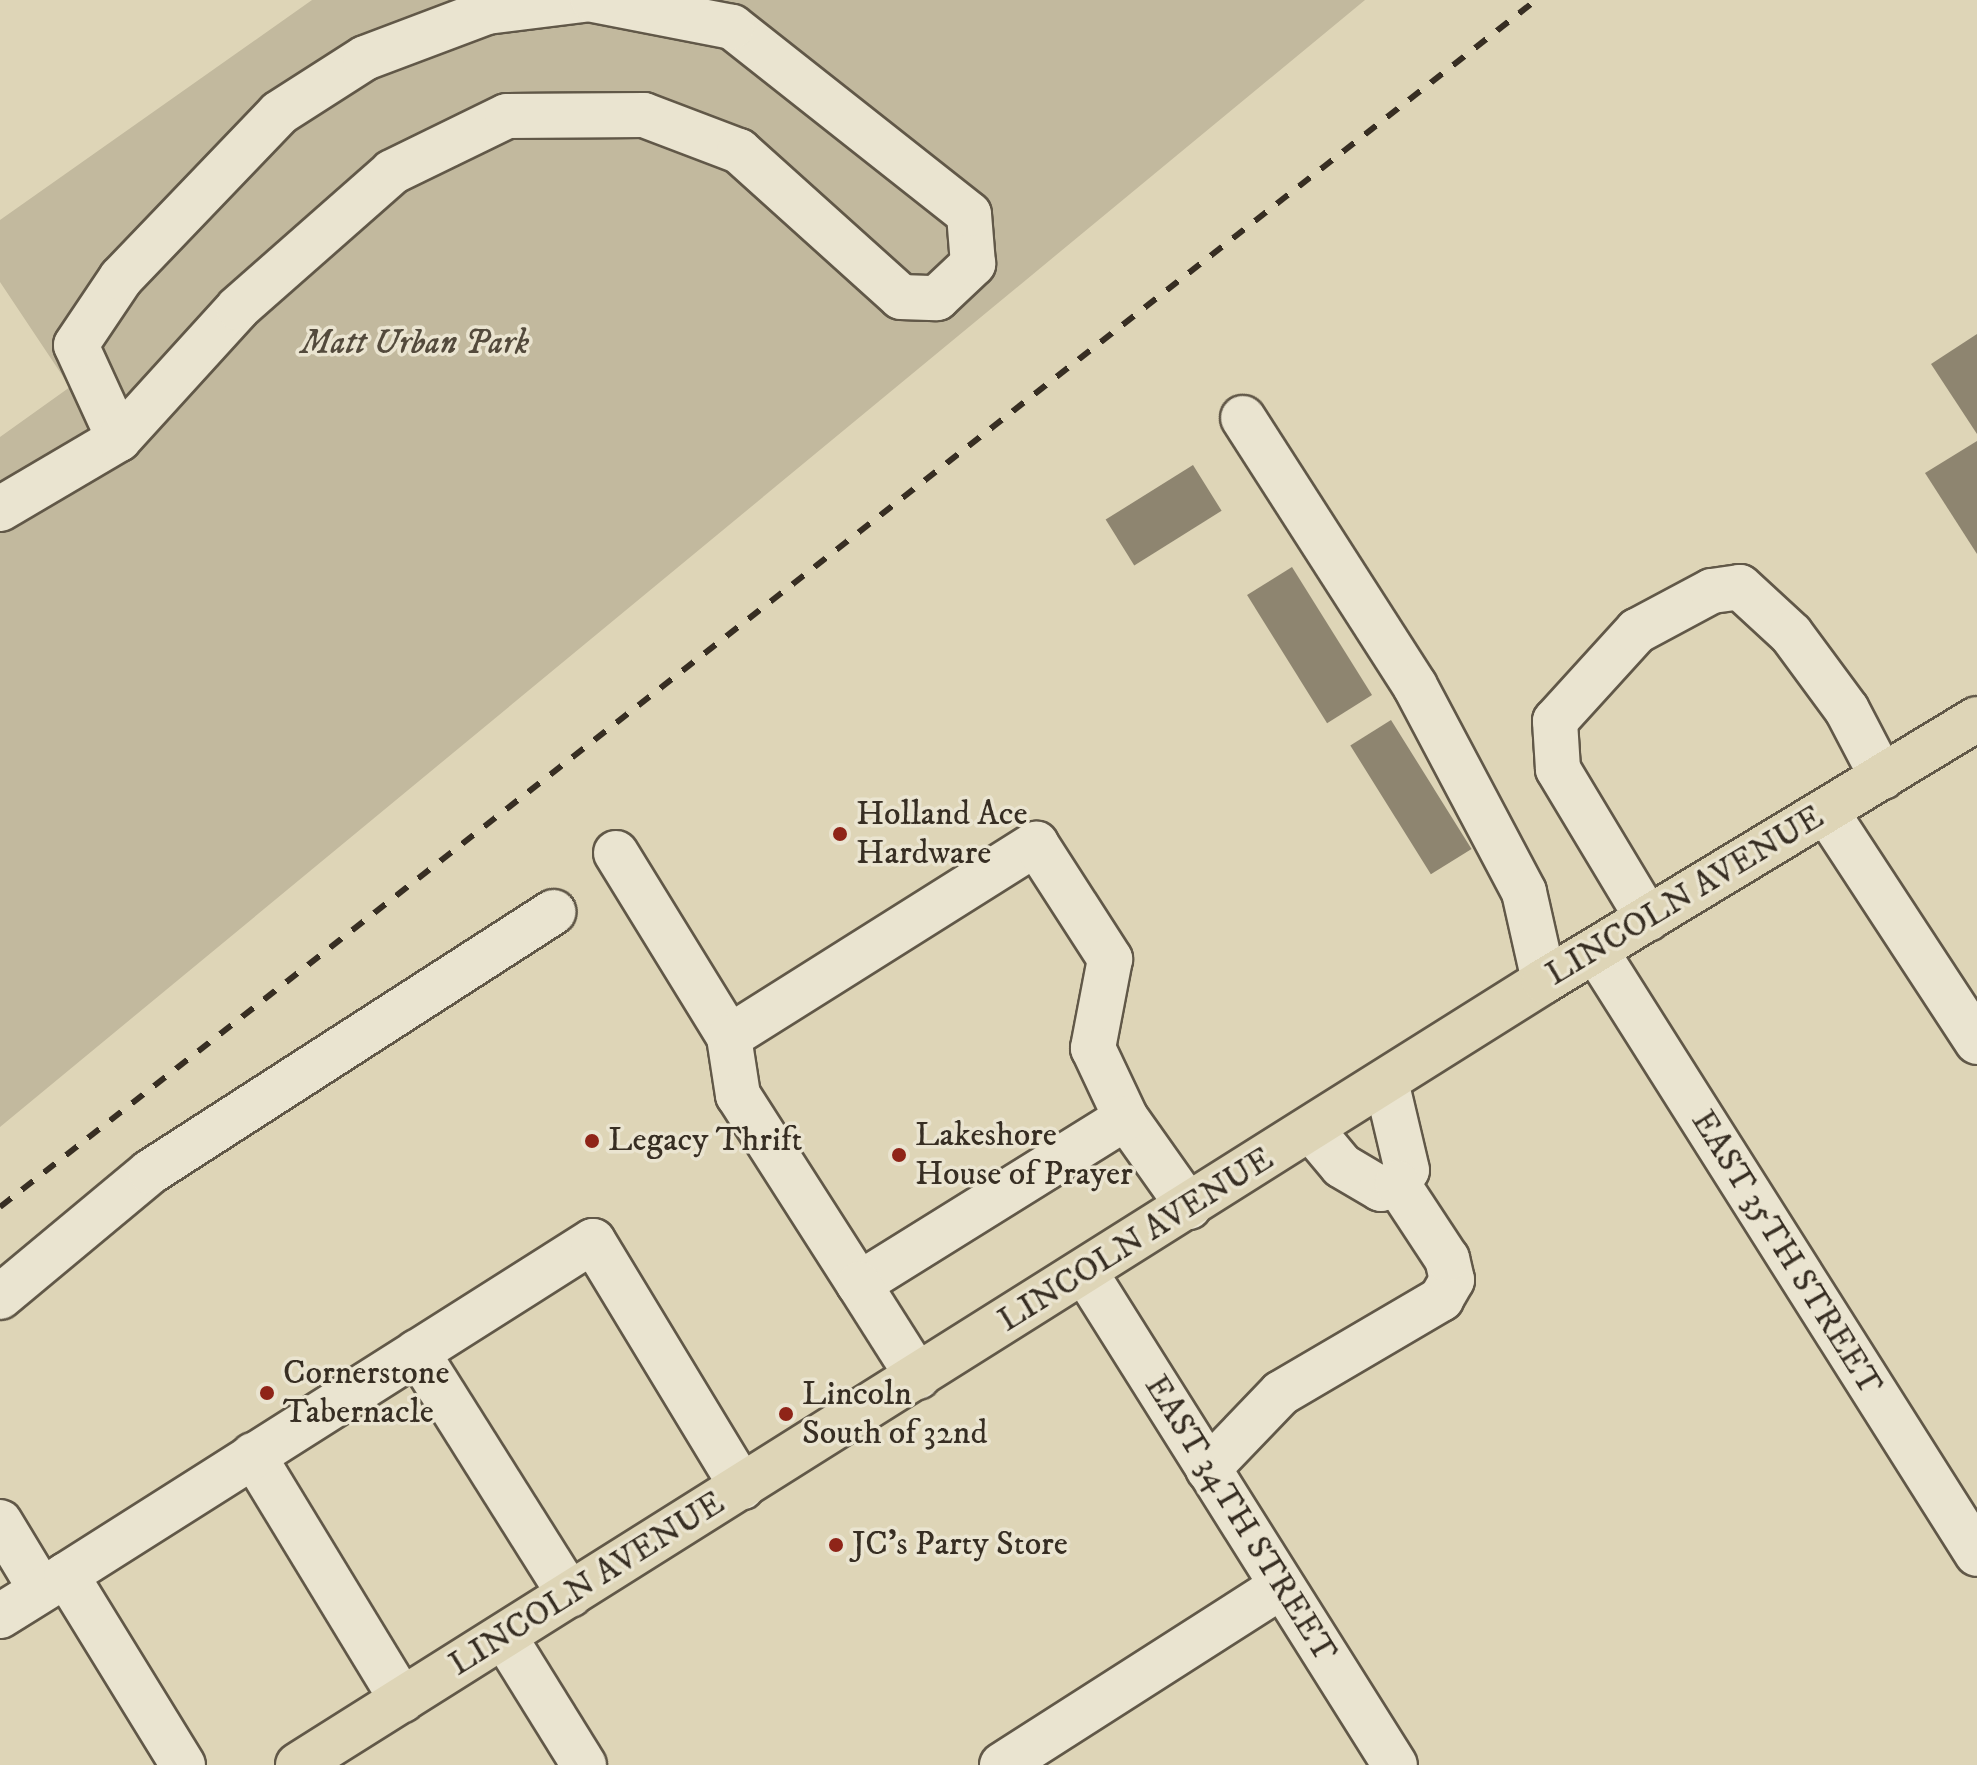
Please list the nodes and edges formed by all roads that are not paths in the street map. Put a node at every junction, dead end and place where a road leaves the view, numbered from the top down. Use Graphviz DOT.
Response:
graph roads {
  1 [pos="583,0"];
  2 [pos="593,0"];
  3 [pos="1243,418"];
  4 [pos="119,439"];
  5 [pos="0,509"];
  6 [pos="1977,719"];
  7 [pos="1882,777"];
  8 [pos="1826,811"];
  9 [pos="616,853"];
  10 [pos="553,912"];
  11 [pos="1648,919"];
  12 [pos="1596,951"];
  13 [pos="1544,981"];
  14 [pos="729,1037"];
  15 [pos="1977,1042"];
  16 [pos="1386,1081"];
  17 [pos="1126,1118"];
  18 [pos="1311,1129"];
  19 [pos="1397,1183"];
  20 [pos="1189,1207"];
  21 [pos="1085,1272"];
  22 [pos="859,1284"];
  23 [pos="0,1297"];
  24 [pos="417,1352"];
  25 [pos="918,1377"];
  26 [pos="253,1455"];
  27 [pos="1208,1469"];
  28 [pos="742,1487"];
  29 [pos="0,1522"];
  30 [pos="1977,1554"];
  31 [pos="54,1582"];
  32 [pos="1282,1586"];
  33 [pos="570,1595"];
  34 [pos="0,1616"];
  35 [pos="504,1636"];
  36 [pos="402,1700"];
  37 [pos="325,1758"];
  38 [pos="183,1765"];
  39 [pos="584,1765"];
  40 [pos="1002,1765"];
  41 [pos="1395,1765"];
  1 -- 4 [label="street"];
  2 -- 4 [label="street"];
  3 -- 13 [label="street"];
  4 -- 5 [label="street"];
  6 -- 7 [label="main road, LINCOLN AVENUE"];
  7 -- 8 [label="main road, LINCOLN AVENUE"];
  7 -- 11 [label="street"];
  8 -- 11 [label="main road, LINCOLN AVENUE"];
  8 -- 15 [label="street"];
  9 -- 14 [label="street"];
  10 -- 23 [label="street"];
  11 -- 12 [label="main road, LINCOLN AVENUE"];
  12 -- 13 [label="main road, LINCOLN AVENUE"];
  12 -- 30 [label="street, EAST 35TH STREET"];
  13 -- 16 [label="main road, LINCOLN AVENUE"];
  14 -- 17 [label="street"];
  14 -- 22 [label="street"];
  16 -- 18 [label="main road, LINCOLN AVENUE"];
  16 -- 19 [label="street"];
  17 -- 20 [label="street"];
  17 -- 22 [label="street"];
  18 -- 19 [label="street"];
  18 -- 20 [label="main road, LINCOLN AVENUE"];
  19 -- 27 [label="street"];
  20 -- 21 [label="main road, LINCOLN AVENUE"];
  21 -- 25 [label="main road, LINCOLN AVENUE"];
  21 -- 27 [label="street, EAST 34TH STREET"];
  22 -- 25 [label="street"];
  24 -- 26 [label="street"];
  24 -- 28 [label="street"];
  24 -- 33 [label="street"];
  25 -- 28 [label="main road, LINCOLN AVENUE"];
  26 -- 31 [label="street"];
  26 -- 36 [label="street"];
  27 -- 32 [label="street, EAST 34TH STREET"];
  28 -- 33 [label="main road, LINCOLN AVENUE"];
  29 -- 31 [label="street"];
  31 -- 34 [label="street"];
  31 -- 38 [label="street"];
  32 -- 40 [label="street"];
  32 -- 41 [label="street, EAST 34TH STREET"];
  33 -- 35 [label="main road, LINCOLN AVENUE"];
  35 -- 36 [label="main road, LINCOLN AVENUE"];
  35 -- 39 [label="street"];
  36 -- 37 [label="main road, LINCOLN AVENUE"];
}
